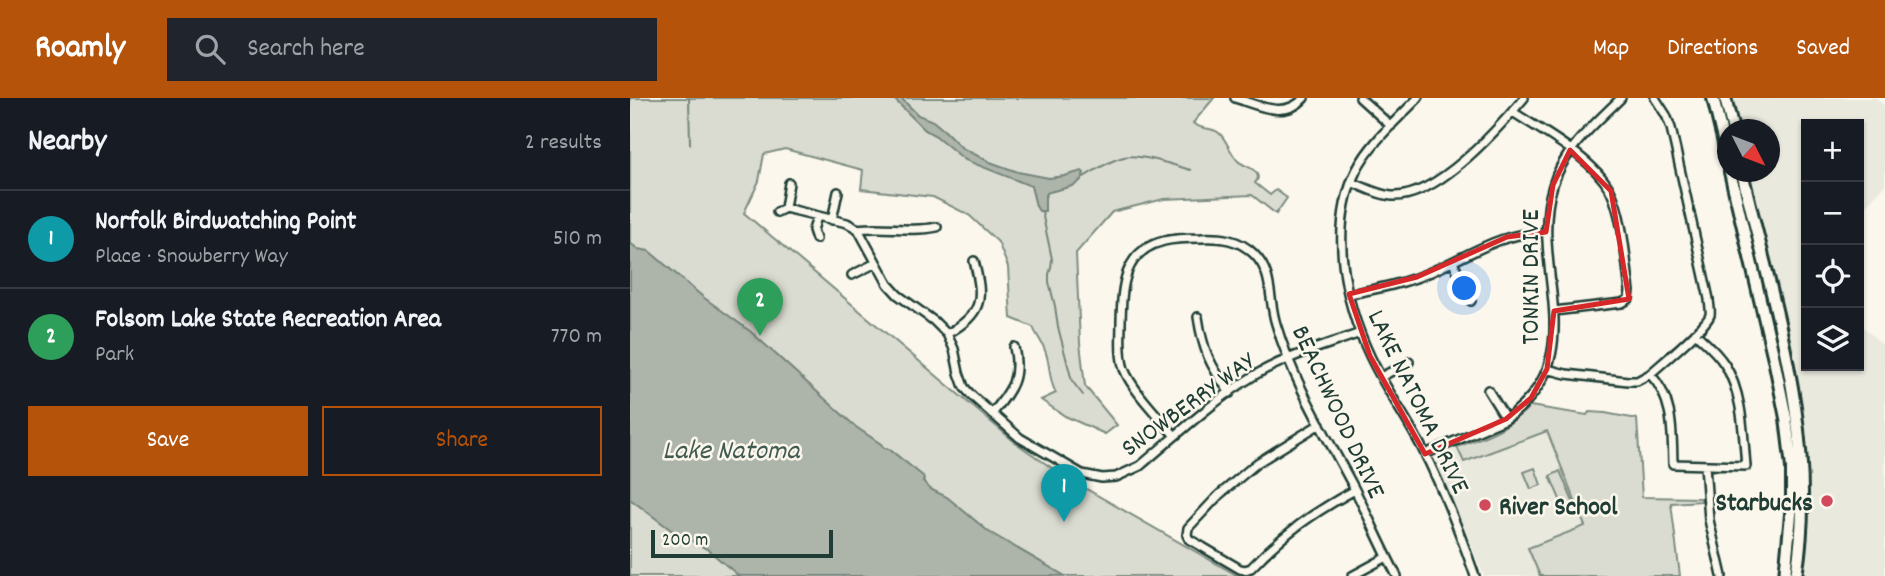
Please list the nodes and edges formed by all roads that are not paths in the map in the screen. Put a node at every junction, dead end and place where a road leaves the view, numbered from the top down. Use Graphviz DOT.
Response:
graph roads {
  1 [pos="1235,98"];
  2 [pos="1304,98"];
  3 [pos="1360,98"];
  4 [pos="1418,98"];
  5 [pos="1524,98"];
  6 [pos="1621,98"];
  7 [pos="1655,98"];
  8 [pos="1713,98"];
  9 [pos="1725,98"];
  10 [pos="1513,112"];
  11 [pos="1718,119"];
  12 [pos="1730,119"];
  13 [pos="1391,126"];
  14 [pos="1570,150"];
  15 [pos="1351,182"];
  16 [pos="1732,182"];
  17 [pos="1744,182"];
  18 [pos="789,183"];
  19 [pos="838,192"];
  20 [pos="785,208"];
  21 [pos="777,212"];
  22 [pos="817,217"];
  23 [pos="832,220"];
  24 [pos="937,227"];
  25 [pos="858,229"];
  26 [pos="1546,233"];
  27 [pos="816,239"];
  28 [pos="974,261"];
  29 [pos="1452,261"];
  30 [pos="876,263"];
  31 [pos="852,275"];
  32 [pos="1349,293"];
  33 [pos="1471,301"];
  34 [pos="1554,311"];
  35 [pos="1198,317"];
  36 [pos="1695,332"];
  37 [pos="947,334"];
  38 [pos="1360,334"];
  39 [pos="1014,346"];
  40 [pos="1289,359"];
  41 [pos="1409,362"];
  42 [pos="1547,369"];
  43 [pos="1650,374"];
  44 [pos="1381,377"];
  45 [pos="1488,390"];
  46 [pos="1230,393"];
  47 [pos="992,414"];
  48 [pos="1506,419"];
  49 [pos="1320,424"];
  50 [pos="1175,436"];
  51 [pos="1425,454"];
  52 [pos="1705,465"];
  53 [pos="1355,490"];
  54 [pos="1387,557"];
  55 [pos="1352,576"];
  56 [pos="1397,576"];
  57 [pos="1475,576"];
  58 [pos="1722,576"];
  59 [pos="1785,576"];
  60 [pos="1796,576"];
  1 -- 2 [label="street"];
  3 -- 13 [label="street"];
  4 -- 13 [label="street, LAKE NATOMA DRIVE"];
  5 -- 10 [label="street"];
  6 -- 14 [label="street, TONKIN DRIVE"];
  7 -- 36 [label="street"];
  8 -- 11 [label="main road"];
  9 -- 12 [label="main road"];
  10 -- 14 [label="street"];
  10 -- 15 [label="street"];
  13 -- 15 [label="street, LAKE NATOMA DRIVE"];
  14 -- 26 [label="street, TONKIN DRIVE"];
  14 -- 34 [label="street"];
  15 -- 32 [label="street, LAKE NATOMA DRIVE"];
  16 -- 59 [label="main road"];
  17 -- 60 [label="main road"];
  18 -- 20 [label="street"];
  19 -- 23 [label="street"];
  20 -- 21 [label="street"];
  20 -- 22 [label="street"];
  22 -- 23 [label="street"];
  22 -- 27 [label="street"];
  23 -- 25 [label="street"];
  24 -- 25 [label="street"];
  25 -- 30 [label="street"];
  26 -- 29 [label="street"];
  26 -- 34 [label="street, TONKIN DRIVE"];
  28 -- 37 [label="street"];
  29 -- 32 [label="street"];
  29 -- 33 [label="street"];
  30 -- 31 [label="street"];
  30 -- 37 [label="street"];
  32 -- 38 [label="street, LAKE NATOMA DRIVE"];
  34 -- 42 [label="street, TONKIN DRIVE"];
  35 -- 46 [label="street"];
  36 -- 43 [label="street"];
  36 -- 52 [label="street"];
  37 -- 47 [label="street, SNOWBERRY WAY"];
  38 -- 40 [label="street, SNOWBERRY WAY"];
  38 -- 44 [label="street, LAKE NATOMA DRIVE"];
  39 -- 47 [label="street"];
  40 -- 46 [label="street, SNOWBERRY WAY"];
  40 -- 49 [label="street, BEACHWOOD DRIVE"];
  40 -- 50 [label="street, BEACHWOOD DRIVE"];
  41 -- 44 [label="street"];
  42 -- 43 [label="street"];
  42 -- 48 [label="street, TONKIN DRIVE"];
  43 -- 52 [label="street"];
  44 -- 51 [label="street, LAKE NATOMA DRIVE"];
  45 -- 48 [label="street"];
  46 -- 50 [label="street, SNOWBERRY WAY"];
  47 -- 50 [label="street, SNOWBERRY WAY"];
  48 -- 51 [label="street, TONKIN DRIVE"];
  49 -- 53 [label="street, BEACHWOOD DRIVE"];
  49 -- 53 [label="street"];
  51 -- 57 [label="street, LAKE NATOMA DRIVE"];
  52 -- 58 [label="street"];
  53 -- 54 [label="street, BEACHWOOD DRIVE"];
  54 -- 55 [label="street"];
  54 -- 56 [label="street, BEACHWOOD DRIVE"];
}
